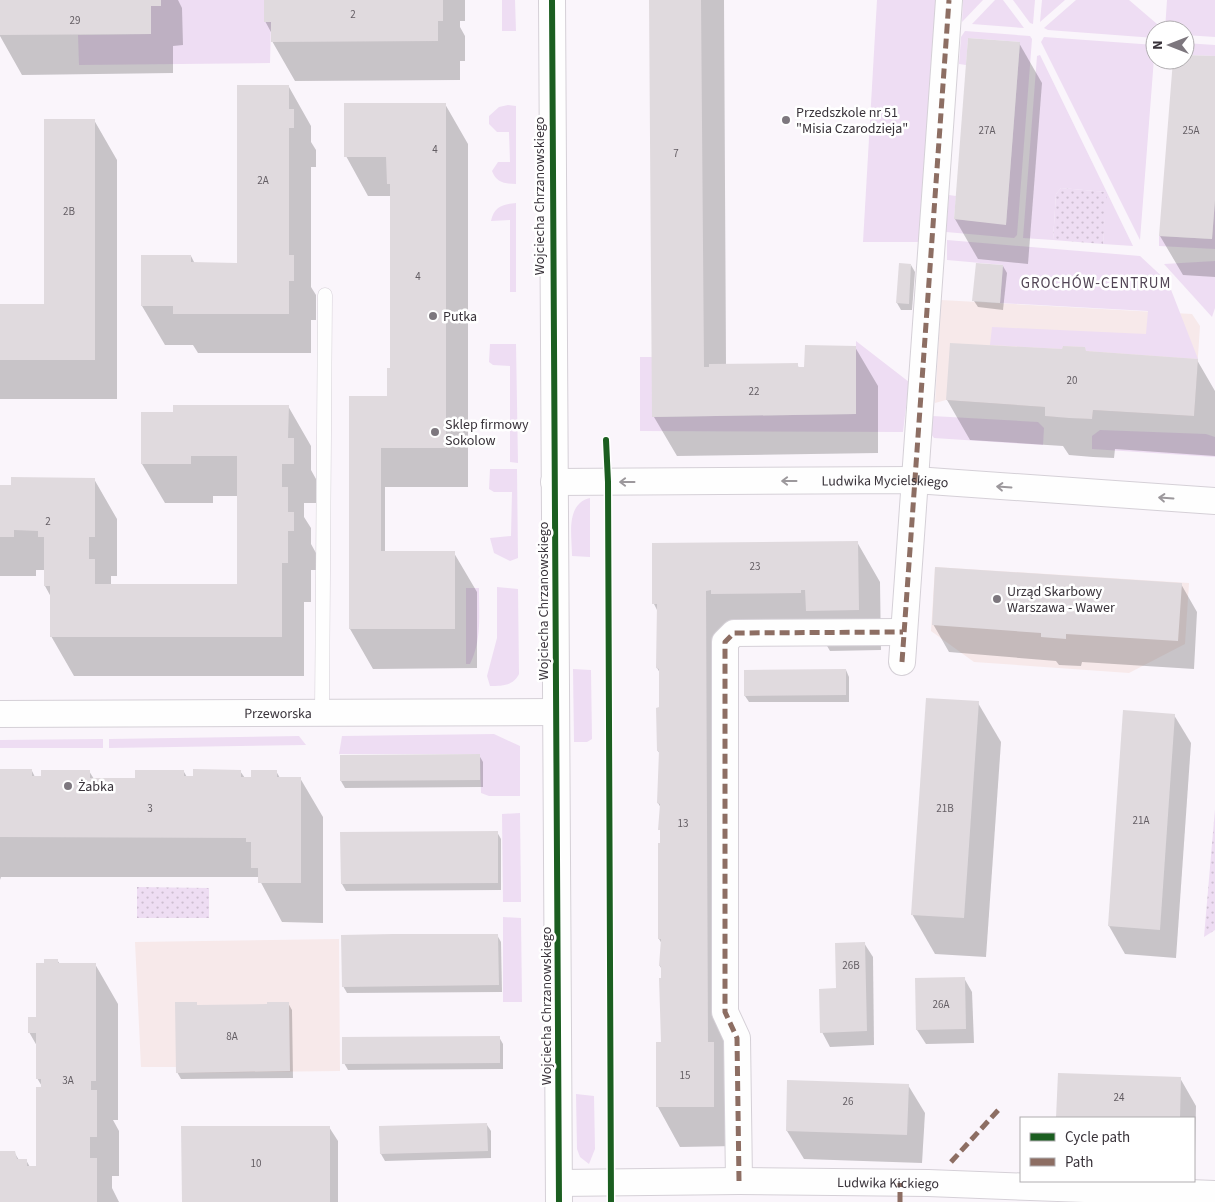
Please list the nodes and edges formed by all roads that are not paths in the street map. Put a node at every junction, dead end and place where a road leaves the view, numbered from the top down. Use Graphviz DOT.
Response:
graph roads {
  1 [pos="552,0"];
  2 [pos="949,0"];
  3 [pos="325,296"];
  4 [pos="915,480"];
  5 [pos="554,482"];
  6 [pos="1215,501"];
  7 [pos="904,632"];
  8 [pos="902,662"];
  9 [pos="322,712"];
  10 [pos="556,712"];
  11 [pos="0,714"];
  12 [pos="739,1181"];
  13 [pos="559,1193"];
  14 [pos="900,1193"];
  15 [pos="1215,1194"];
  1 -- 5 [label="street, Wojciecha Chrzanowskiego"];
  2 -- 4 [label="street"];
  3 -- 9 [label="lane"];
  4 -- 5 [label="street, Ludwika Mycielskiego, one-way"];
  6 -- 4 [label="street, Ludwika Mycielskiego, one-way"];
  4 -- 7 [label="street"];
  5 -- 10 [label="street, Wojciecha Chrzanowskiego"];
  7 -- 8 [label="street"];
  7 -- 12 [label="street"];
  9 -- 10 [label="street, Przeworska"];
  9 -- 11 [label="street, Przeworska"];
  10 -- 13 [label="street, Wojciecha Chrzanowskiego"];
  12 -- 13 [label="street, Ludwika Kickiego"];
  12 -- 14 [label="street, Ludwika Kickiego"];
  14 -- 15 [label="street, Ludwika Kickiego"];
}
